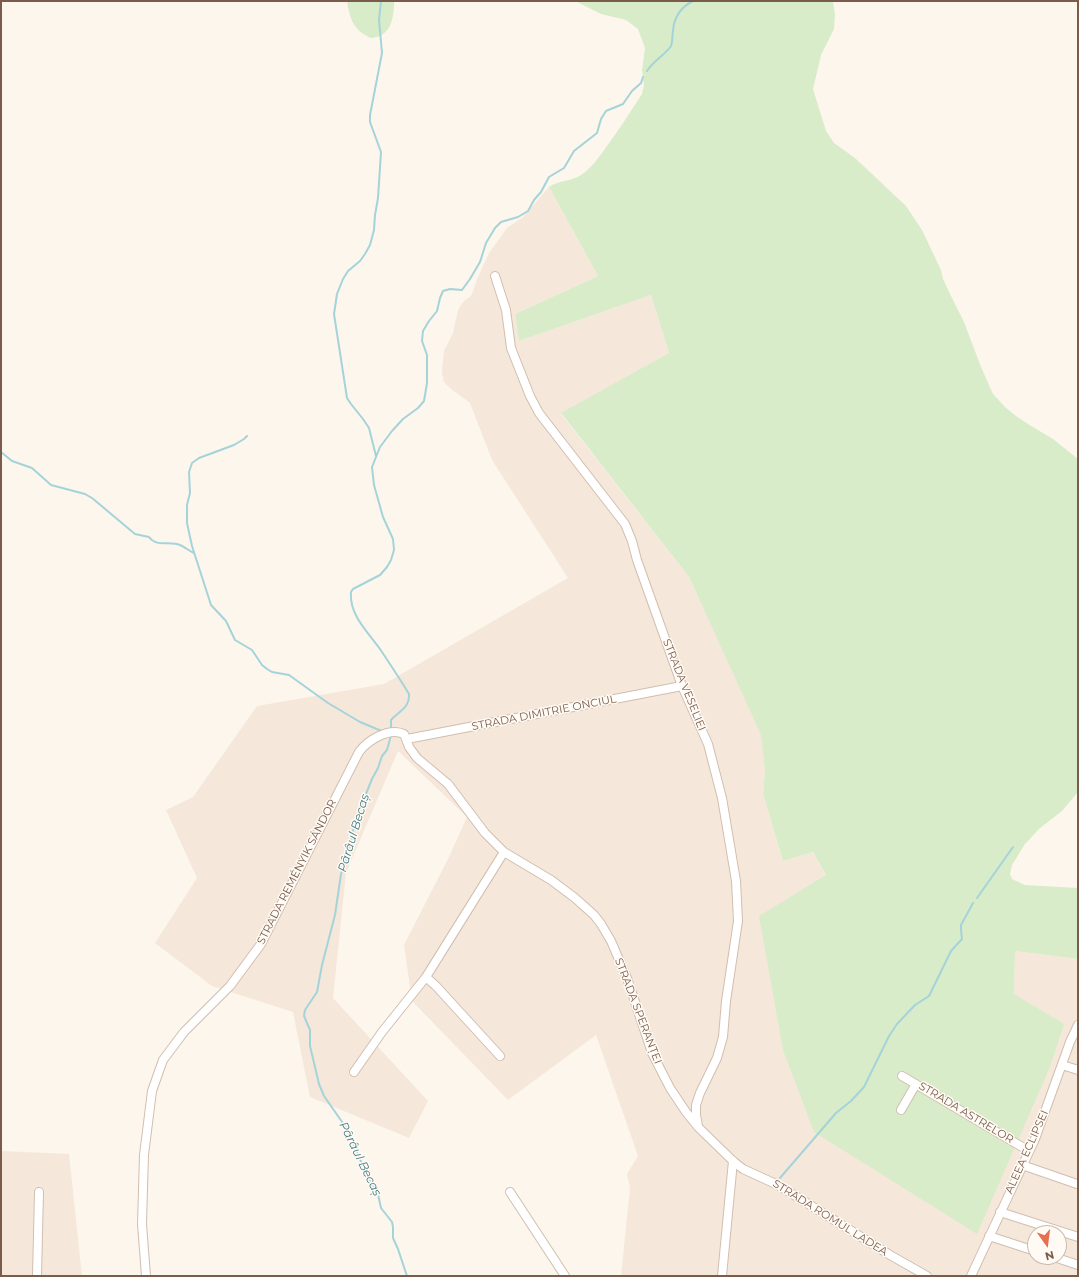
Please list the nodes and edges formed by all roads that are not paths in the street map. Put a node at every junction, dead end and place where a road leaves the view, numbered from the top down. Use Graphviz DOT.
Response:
graph roads {
  1 [pos="495,276"];
  2 [pos="682,686"];
  3 [pos="406,737"];
  4 [pos="504,852"];
  5 [pos="426,977"];
  6 [pos="1078,1025"];
  7 [pos="500,1056"];
  8 [pos="1062,1065"];
  9 [pos="1078,1070"];
  10 [pos="354,1072"];
  11 [pos="902,1076"];
  12 [pos="916,1084"];
  13 [pos="901,1110"];
  14 [pos="698,1127"];
  15 [pos="1029,1151"];
  16 [pos="733,1162"];
  17 [pos="1022,1165"];
  18 [pos="1077,1184"];
  19 [pos="39,1192"];
  20 [pos="510,1192"];
  21 [pos="1000,1212"];
  22 [pos="989,1236"];
  23 [pos="1078,1237"];
  24 [pos="1027,1248"];
  25 [pos="1067,1261"];
  26 [pos="1078,1265"];
  27 [pos="36,1276"];
  28 [pos="146,1276"];
  29 [pos="565,1276"];
  30 [pos="722,1276"];
  31 [pos="927,1276"];
  32 [pos="971,1276"];
  1 -- 2 [label="street, STRADA VESELIEI"];
  2 -- 3 [label="street, STRADA DIMITRIE ONCIUL"];
  2 -- 14 [label="street, STRADA VESELIEI"];
  3 -- 4 [label="street, STRADA SPERANȚEI"];
  3 -- 28 [label="street, STRADA REMÉNYIK SÁNDOR"];
  4 -- 5 [label="street"];
  4 -- 14 [label="street, STRADA SPERANȚEI"];
  5 -- 7 [label="street"];
  5 -- 10 [label="street"];
  6 -- 8 [label="street, ALEEA ECLIPSEI"];
  8 -- 9 [label="street"];
  8 -- 15 [label="street, ALEEA ECLIPSEI"];
  11 -- 12 [label="street, STRADA ASTRELOR"];
  12 -- 13 [label="street"];
  12 -- 15 [label="street, STRADA ASTRELOR"];
  14 -- 16 [label="street, STRADA ROMUL LADEA"];
  15 -- 17 [label="street, ALEEA ECLIPSEI"];
  16 -- 30 [label="street"];
  16 -- 31 [label="street, STRADA ROMUL LADEA"];
  17 -- 18 [label="street"];
  17 -- 21 [label="street, ALEEA ECLIPSEI"];
  19 -- 27 [label="street"];
  20 -- 29 [label="street"];
  21 -- 22 [label="street, ALEEA ECLIPSEI"];
  21 -- 23 [label="street"];
  22 -- 24 [label="street"];
  22 -- 32 [label="street, ALEEA ECLIPSEI"];
  25 -- 26 [label="street"];
}
